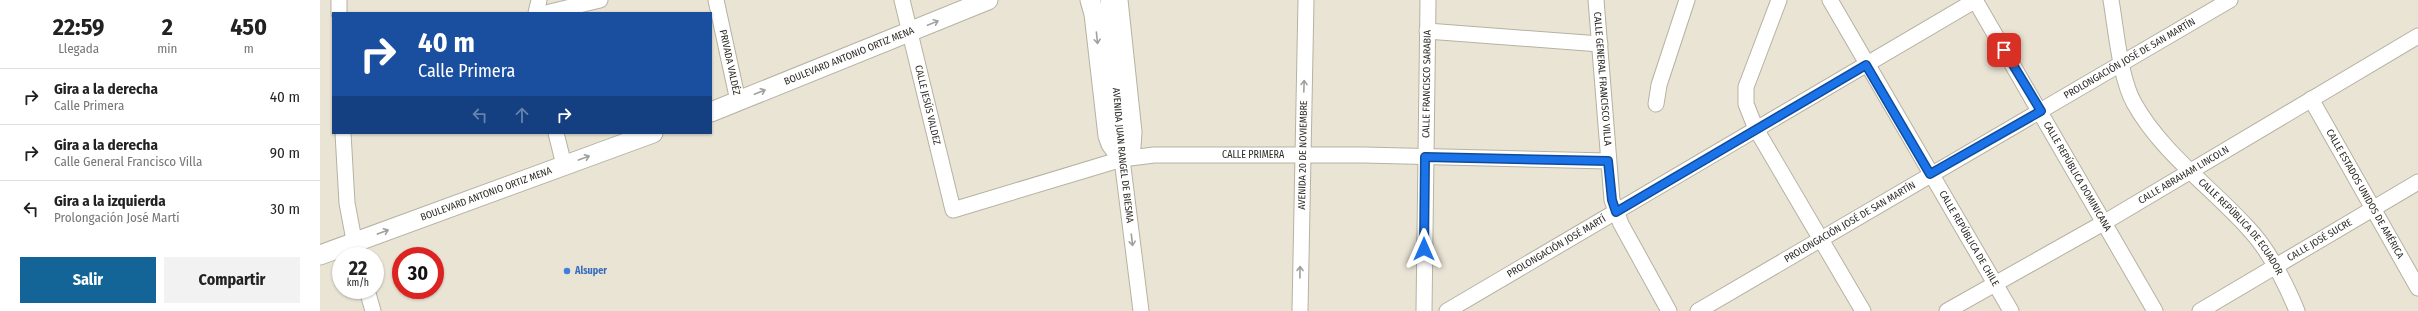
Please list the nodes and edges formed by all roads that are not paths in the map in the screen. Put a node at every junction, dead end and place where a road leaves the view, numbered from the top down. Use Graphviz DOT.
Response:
graph roads {
  1 [pos="339,0"];
  2 [pos="539,0"];
  3 [pos="600,0"];
  4 [pos="716,0"];
  5 [pos="902,0"];
  6 [pos="988,0"];
  7 [pos="1090,0"];
  8 [pos="1108,0"];
  9 [pos="1118,0"];
  10 [pos="1306,0"];
  11 [pos="1428,0"];
  12 [pos="1596,0"];
  13 [pos="1687,0"];
  14 [pos="1779,0"];
  15 [pos="1830,0"];
  16 [pos="1975,0"];
  17 [pos="2111,0"];
  18 [pos="2230,0"];
  19 [pos="339,12"];
  20 [pos="536,12"];
  21 [pos="550,12"];
  22 [pos="1427,31"];
  23 [pos="909,32"];
  24 [pos="2418,36"];
  25 [pos="1600,44"];
  26 [pos="2122,63"];
  27 [pos="1866,65"];
  28 [pos="2311,99"];
  29 [pos="738,101"];
  30 [pos="1656,104"];
  31 [pos="2041,111"];
  32 [pos="712,112"];
  33 [pos="1756,129"];
  34 [pos="343,134"];
  35 [pos="556,134"];
  36 [pos="650,134"];
  37 [pos="1302,156"];
  38 [pos="1425,157"];
  39 [pos="1122,159"];
  40 [pos="1608,161"];
  41 [pos="564,165"];
  42 [pos="2188,171"];
  43 [pos="1930,174"];
  44 [pos="2418,182"];
  45 [pos="2372,209"];
  46 [pos="954,210"];
  47 [pos="1616,212"];
  48 [pos="2105,222"];
  49 [pos="1821,239"];
  50 [pos="354,247"];
  51 [pos="362,247"];
  52 [pos="332,253"];
  53 [pos="320,255"];
  54 [pos="2276,267"];
  55 [pos="1995,283"];
  56 [pos="2418,288"];
  57 [pos="370,299"];
  58 [pos="373,311"];
  59 [pos="1141,311"];
  60 [pos="1300,311"];
  61 [pos="1424,311"];
  62 [pos="1447,311"];
  63 [pos="1669,311"];
  64 [pos="1698,311"];
  65 [pos="1862,311"];
  66 [pos="1947,311"];
  67 [pos="2011,311"];
  68 [pos="2155,311"];
  69 [pos="2200,311"];
  70 [pos="2297,311"];
  1 -- 19 [label="street"];
  2 -- 20 [label="street"];
  3 -- 21 [label="street"];
  4 -- 29 [label="street, PRIVADA VALDÉZ"];
  5 -- 23 [label="street, CALLE JESÚS VALDEZ"];
  23 -- 6 [label="main road, BOULEVARD ANTONIO ORTIZ MENA, one-way"];
  7 -- 39 [label="main road, one-way"];
  8 -- 39 [label="street, AVENIDA JUAN RANGEL DE BIESMA"];
  9 -- 39 [label="main road"];
  37 -- 10 [label="street, AVENIDA 20 DE NOVIEMBRE, one-way"];
  11 -- 22 [label="street, CALLE FRANCISCO SARABIA"];
  12 -- 25 [label="street, CALLE GENERAL FRANCISCO VILLA"];
  13 -- 30 [label="street"];
  14 -- 33 [label="street"];
  15 -- 27 [label="street, CALLE REPÚBLICA DE CHILE"];
  16 -- 27 [label="street, PROLONGACIÓN JOSÉ MARTÍ"];
  16 -- 31 [label="street, CALLE REPÚBLICA DOMINICANA"];
  17 -- 26 [label="street, CALLE REPÚBLICA DE ECUADOR"];
  18 -- 26 [label="street, PROLONGACIÓN JOSÉ DE SAN MARTÍN"];
  22 -- 25 [label="street"];
  22 -- 38 [label="street, CALLE FRANCISCO SARABIA"];
  29 -- 23 [label="main road, BOULEVARD ANTONIO ORTIZ MENA, one-way"];
  23 -- 46 [label="street, CALLE JESÚS VALDEZ"];
  24 -- 28 [label="street, CALLE ABRAHAM LINCOLN"];
  25 -- 40 [label="street, CALLE GENERAL FRANCISCO VILLA"];
  26 -- 31 [label="street, PROLONGACIÓN JOSÉ DE SAN MARTÍN"];
  26 -- 42 [label="street, CALLE REPÚBLICA DE ECUADOR"];
  27 -- 33 [label="street, PROLONGACIÓN JOSÉ MARTÍ"];
  27 -- 43 [label="street, CALLE REPÚBLICA DE CHILE"];
  28 -- 42 [label="street, CALLE ABRAHAM LINCOLN"];
  28 -- 45 [label="street, CALLE ESTADOS UNIDOS DE AMÉRICA"];
  29 -- 32 [label="main road, BOULEVARD ANTONIO ORTIZ MENA"];
  31 -- 43 [label="street, PROLONGACIÓN JOSÉ DE SAN MARTÍN"];
  31 -- 48 [label="street, CALLE REPÚBLICA DOMINICANA"];
  33 -- 47 [label="street, PROLONGACIÓN JOSÉ MARTÍ"];
  33 -- 49 [label="street"];
  34 -- 50 [label="street"];
  35 -- 41 [label="street"];
  41 -- 36 [label="main road, BOULEVARD ANTONIO ORTIZ MENA, one-way"];
  37 -- 38 [label="street, CALLE PRIMERA"];
  37 -- 39 [label="street, CALLE PRIMERA"];
  60 -- 37 [label="street, AVENIDA 20 DE NOVIEMBRE, one-way"];
  38 -- 40 [label="street, CALLE PRIMERA"];
  38 -- 61 [label="street, CALLE FRANCISCO SARABIA"];
  39 -- 46 [label="street, CALLE PRIMERA"];
  39 -- 59 [label="street, AVENIDA JUAN RANGEL DE BIESMA, one-way"];
  40 -- 47 [label="street, CALLE GENERAL FRANCISCO VILLA"];
  51 -- 41 [label="main road, BOULEVARD ANTONIO ORTIZ MENA, one-way"];
  42 -- 48 [label="street, CALLE ABRAHAM LINCOLN"];
  42 -- 54 [label="street, CALLE REPÚBLICA DE ECUADOR"];
  43 -- 49 [label="street, PROLONGACIÓN JOSÉ DE SAN MARTÍN"];
  43 -- 55 [label="street, CALLE REPÚBLICA DE CHILE"];
  44 -- 45 [label="street, CALLE JOSÉ SUCRE"];
  45 -- 54 [label="street, CALLE JOSÉ SUCRE"];
  45 -- 56 [label="street, CALLE ESTADOS UNIDOS DE AMÉRICA"];
  47 -- 62 [label="street, PROLONGACIÓN JOSÉ MARTÍ"];
  47 -- 63 [label="street, CALLE GENERAL FRANCISCO VILLA"];
  48 -- 55 [label="street, CALLE ABRAHAM LINCOLN"];
  48 -- 68 [label="street, CALLE REPÚBLICA DOMINICANA"];
  49 -- 64 [label="street, PROLONGACIÓN JOSÉ DE SAN MARTÍN"];
  49 -- 65 [label="street"];
  52 -- 53 [label="main road, BOULEVARD ANTONIO ORTIZ MENA"];
  54 -- 69 [label="street, CALLE JOSÉ SUCRE"];
  54 -- 70 [label="street, CALLE REPÚBLICA DE ECUADOR"];
  55 -- 66 [label="street, CALLE ABRAHAM LINCOLN"];
  55 -- 67 [label="street, CALLE REPÚBLICA DE CHILE"];
  57 -- 58 [label="street"];
}
